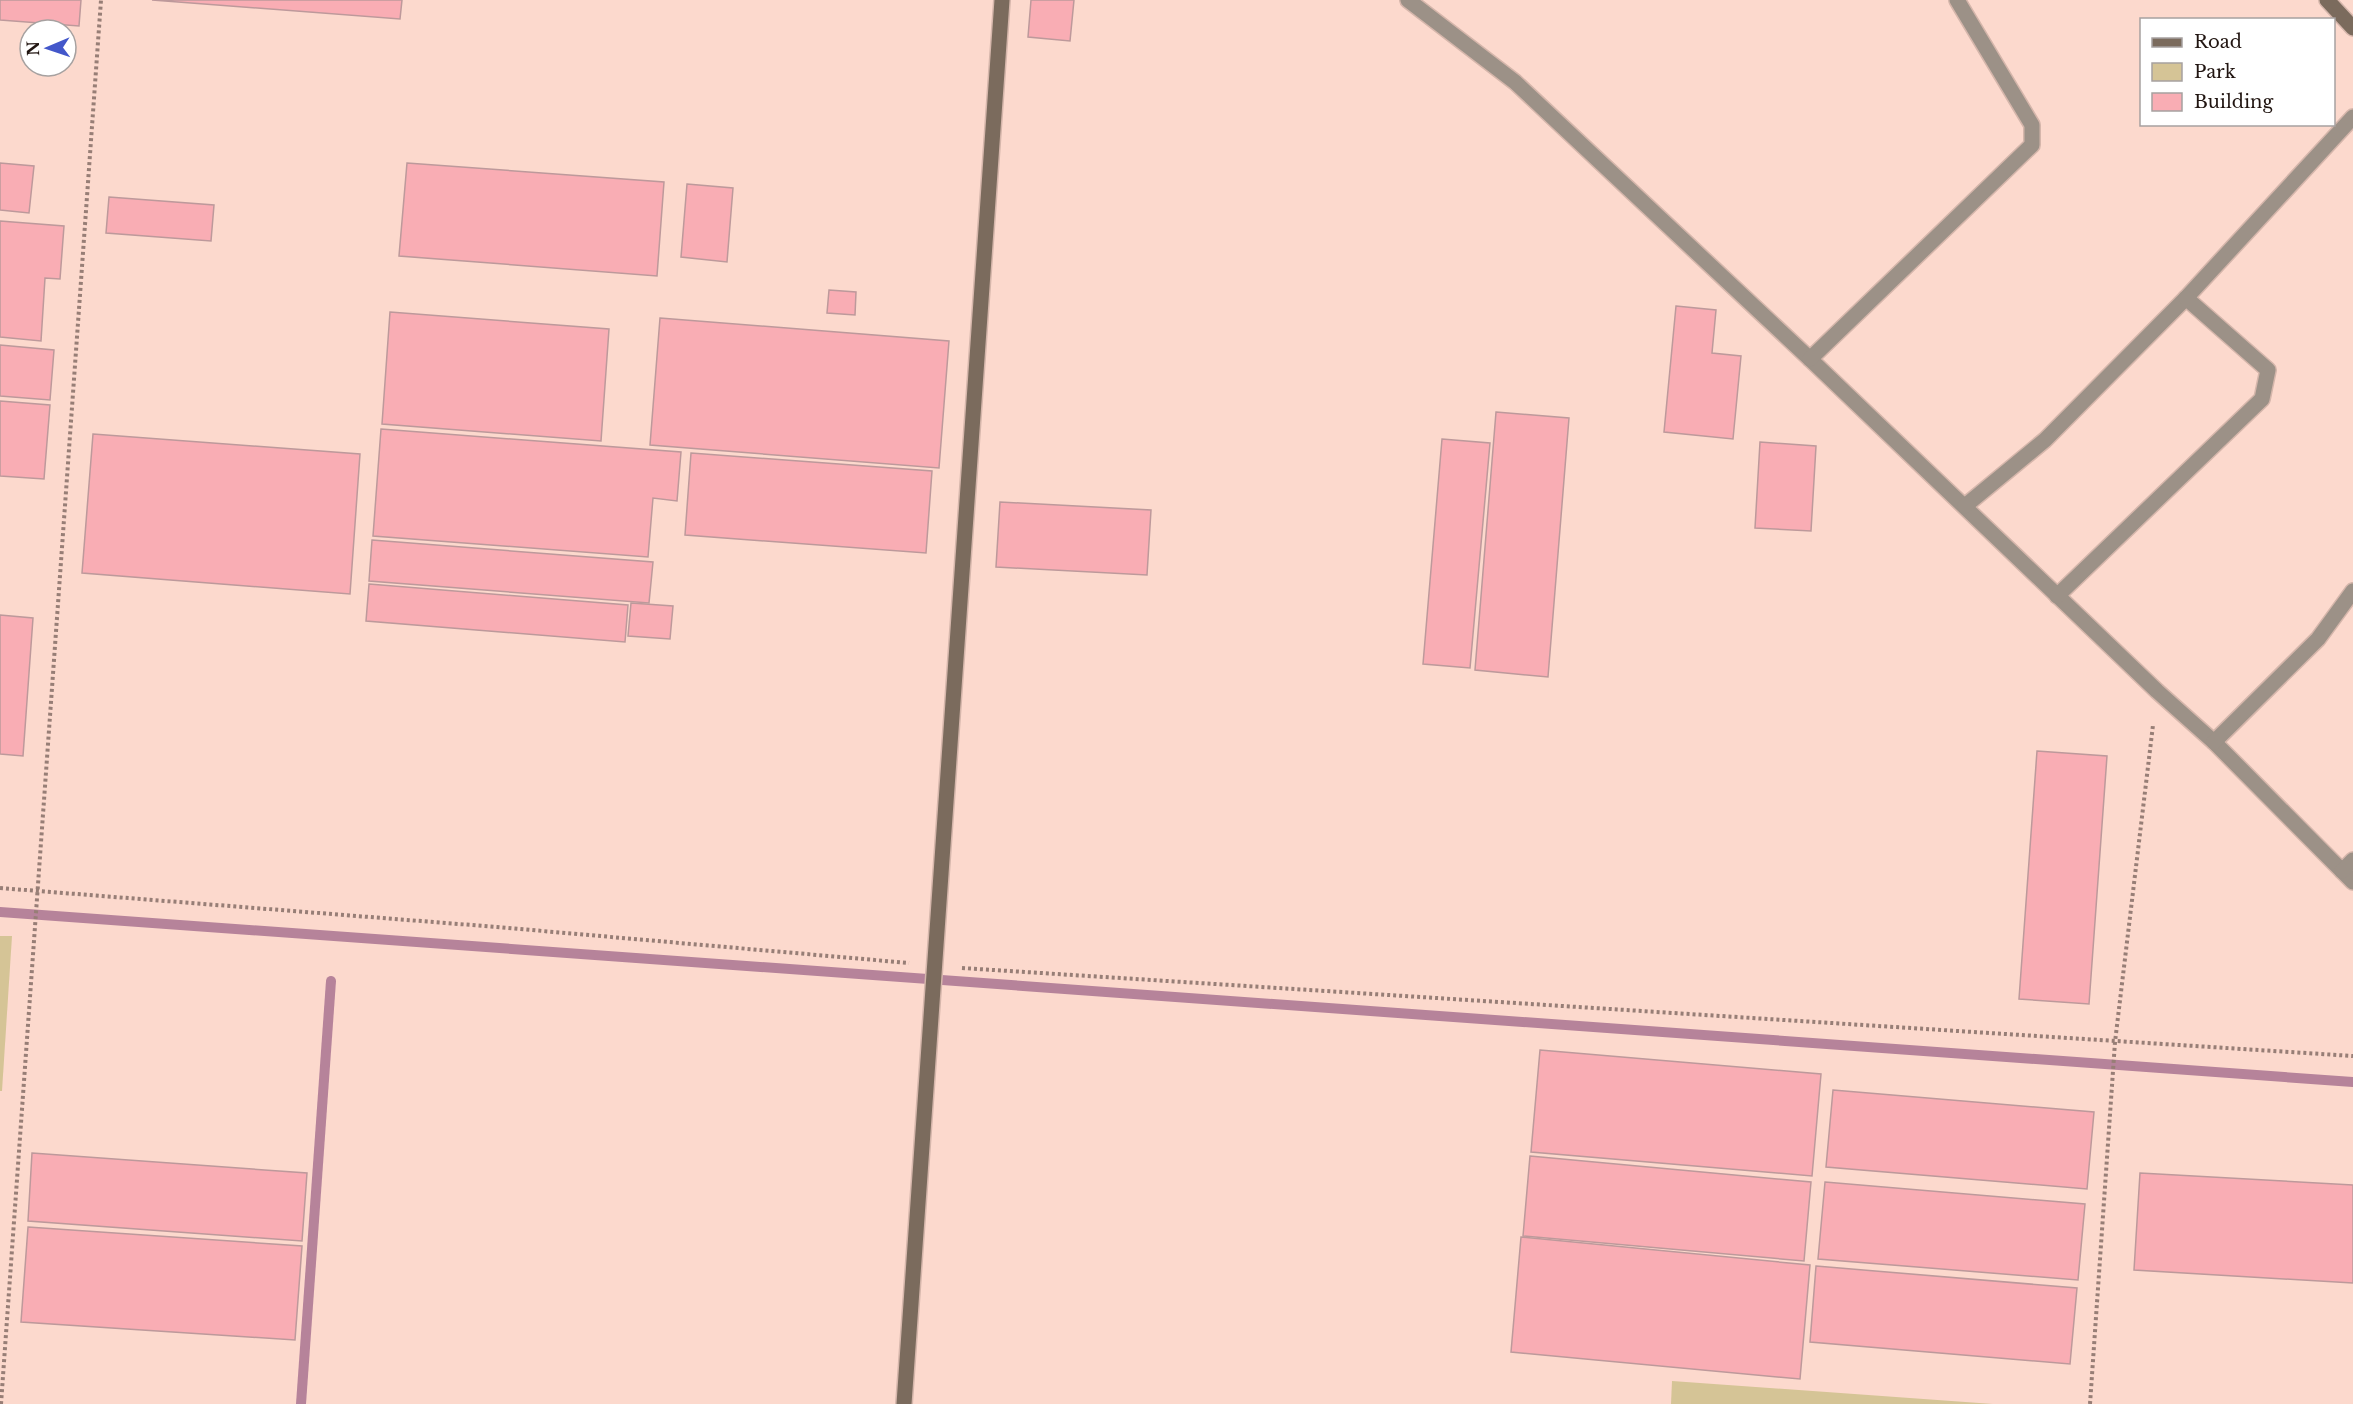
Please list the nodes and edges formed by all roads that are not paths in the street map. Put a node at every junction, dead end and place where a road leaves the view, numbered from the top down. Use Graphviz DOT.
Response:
graph roads {
  1 [pos="1002,0"];
  2 [pos="1408,0"];
  3 [pos="1957,0"];
  4 [pos="2327,0"];
  5 [pos="2353,28"];
  6 [pos="2353,117"];
  7 [pos="2186,298"];
  8 [pos="1810,359"];
  9 [pos="1965,506"];
  10 [pos="2353,591"];
  11 [pos="2057,596"];
  12 [pos="2214,742"];
  13 [pos="2349,871"];
  14 [pos="904,1404"];
  1 -- 14 [label="street"];
  2 -- 8 [label="street"];
  3 -- 8 [label="street"];
  4 -- 5 [label="street"];
  6 -- 7 [label="street"];
  7 -- 9 [label="street"];
  7 -- 11 [label="street"];
  8 -- 9 [label="street"];
  9 -- 11 [label="street"];
  10 -- 12 [label="street"];
  11 -- 12 [label="street"];
  12 -- 13 [label="street"];
}
